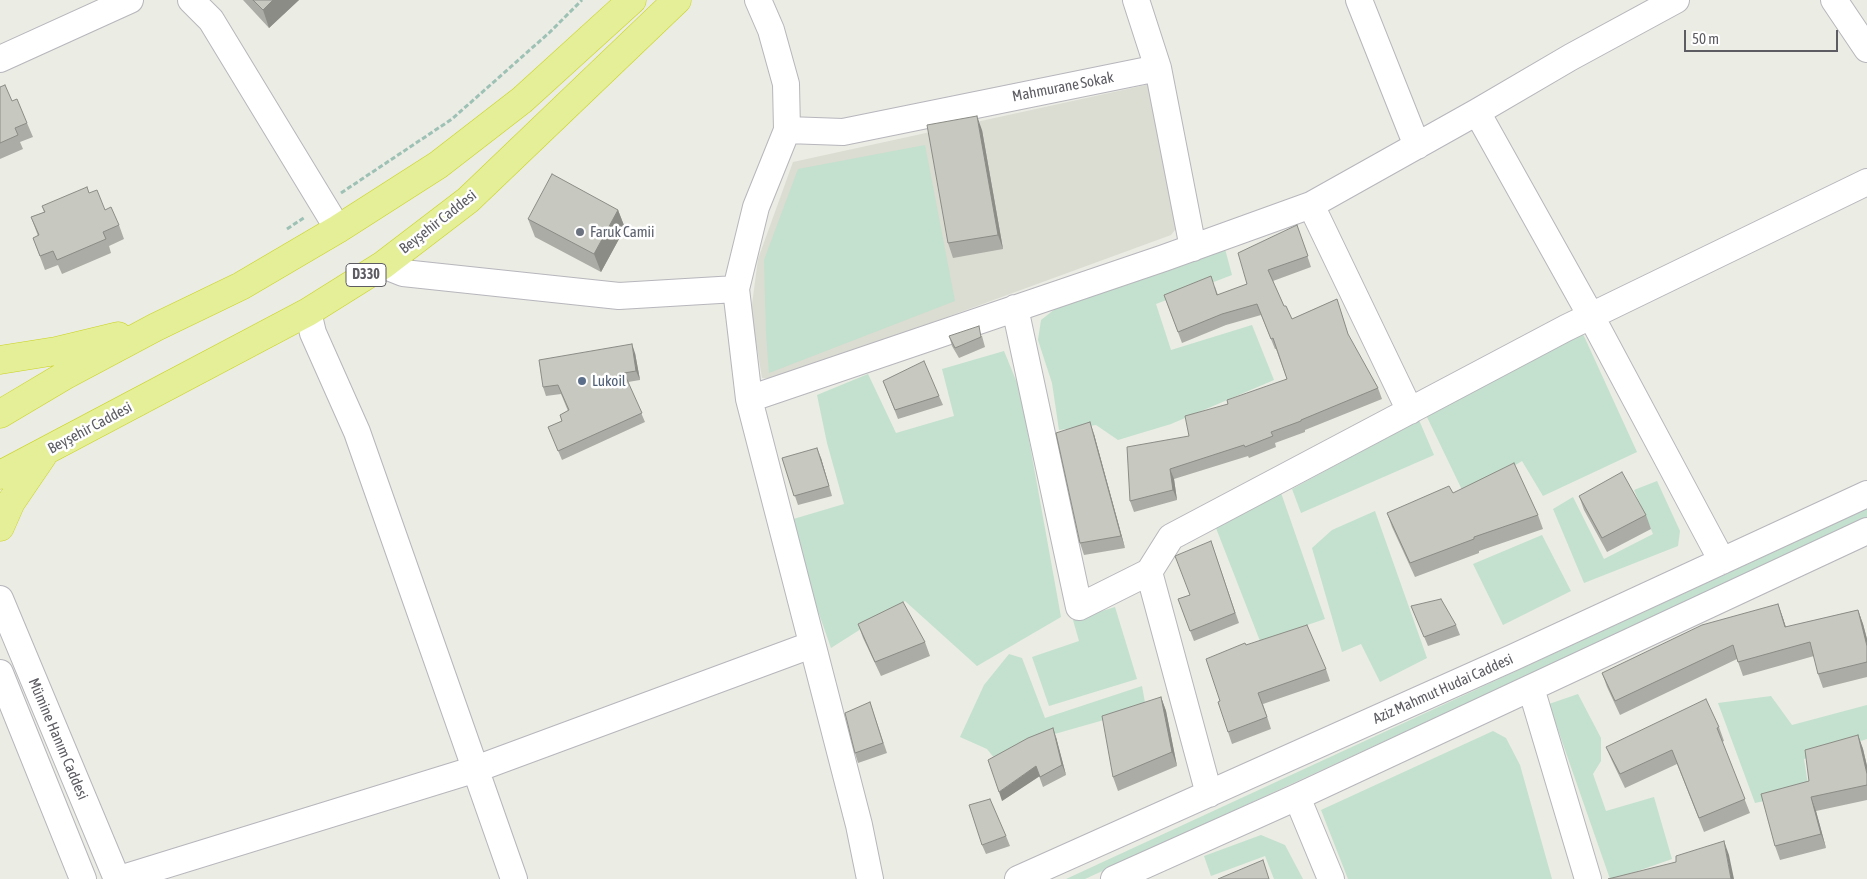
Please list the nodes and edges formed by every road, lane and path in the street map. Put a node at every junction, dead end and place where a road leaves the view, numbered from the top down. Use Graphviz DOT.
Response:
graph roads {
  1 [pos="130,0"];
  2 [pos="191,0"];
  3 [pos="632,0"];
  4 [pos="678,0"];
  5 [pos="758,0"];
  6 [pos="1136,0"];
  7 [pos="1359,0"];
  8 [pos="1676,0"];
  9 [pos="1834,0"];
  10 [pos="1853,0"];
  11 [pos="1867,30"];
  12 [pos="1867,49"];
  13 [pos="0,59"];
  14 [pos="1158,68"];
  15 [pos="1477,112"];
  16 [pos="787,130"];
  17 [pos="1417,146"];
  18 [pos="1867,182"];
  19 [pos="1311,205"];
  20 [pos="338,229"];
  21 [pos="1193,248"];
  22 [pos="383,265"];
  23 [pos="736,289"];
  24 [pos="1015,308"];
  25 [pos="308,312"];
  26 [pos="1591,316"];
  27 [pos="156,327"];
  28 [pos="0,360"];
  29 [pos="749,399"];
  30 [pos="1410,411"];
  31 [pos="0,414"];
  32 [pos="45,452"];
  33 [pos="0,475"];
  34 [pos="1867,494"];
  35 [pos="0,527"];
  36 [pos="1867,531"];
  37 [pos="1722,561"];
  38 [pos="1149,572"];
  39 [pos="0,599"];
  40 [pos="811,645"];
  41 [pos="0,673"];
  42 [pos="1531,688"];
  43 [pos="476,769"];
  44 [pos="1209,794"];
  45 [pos="1297,797"];
  46 [pos="1121,878"];
  47 [pos="84,879"];
  48 [pos="118,879"];
  49 [pos="514,879"];
  50 [pos="870,879"];
  51 [pos="1018,879"];
  52 [pos="1331,879"];
  53 [pos="1588,879"];
  1 -- 13 [label="street"];
  2 -- 20 [label="street"];
  3 -- 20 [label="highway"];
  4 -- 22 [label="highway, Beyşehir Caddesi / D330"];
  5 -- 16 [label="street"];
  6 -- 14 [label="street"];
  7 -- 17 [label="street"];
  8 -- 15 [label="street"];
  9 -- 12 [label="street"];
  10 -- 11 [label="street"];
  14 -- 16 [label="street, Mahmurane Sokak"];
  14 -- 21 [label="street"];
  15 -- 17 [label="street"];
  15 -- 26 [label="street"];
  16 -- 23 [label="street"];
  17 -- 19 [label="street"];
  18 -- 26 [label="street"];
  19 -- 21 [label="street"];
  19 -- 30 [label="street"];
  20 -- 27 [label="highway"];
  21 -- 24 [label="street"];
  22 -- 23 [label="street"];
  22 -- 25 [label="highway, Beyşehir Caddesi / D330"];
  23 -- 29 [label="street"];
  24 -- 29 [label="street"];
  24 -- 38 [label="street"];
  25 -- 32 [label="highway, Beyşehir Caddesi / D330"];
  25 -- 43 [label="street"];
  26 -- 30 [label="street"];
  26 -- 37 [label="street"];
  27 -- 28 [label="highway"];
  27 -- 31 [label="highway"];
  29 -- 40 [label="street"];
  30 -- 38 [label="street"];
  32 -- 33 [label="highway, Beyşehir Caddesi / D330"];
  32 -- 35 [label="highway"];
  34 -- 37 [label="street, Aziz Mahmut Hudai Caddesi"];
  36 -- 42 [label="street"];
  37 -- 44 [label="street, Aziz Mahmut Hudai Caddesi"];
  38 -- 44 [label="street"];
  39 -- 48 [label="street, Mümine Hanım Caddesi"];
  40 -- 43 [label="street"];
  40 -- 50 [label="street"];
  41 -- 47 [label="street, Mümine Hanım Caddesi"];
  42 -- 45 [label="street"];
  42 -- 53 [label="street"];
  43 -- 48 [label="street"];
  43 -- 49 [label="street"];
  44 -- 51 [label="street, Aziz Mahmut Hudai Caddesi"];
  45 -- 46 [label="street"];
  45 -- 52 [label="street"];
}
